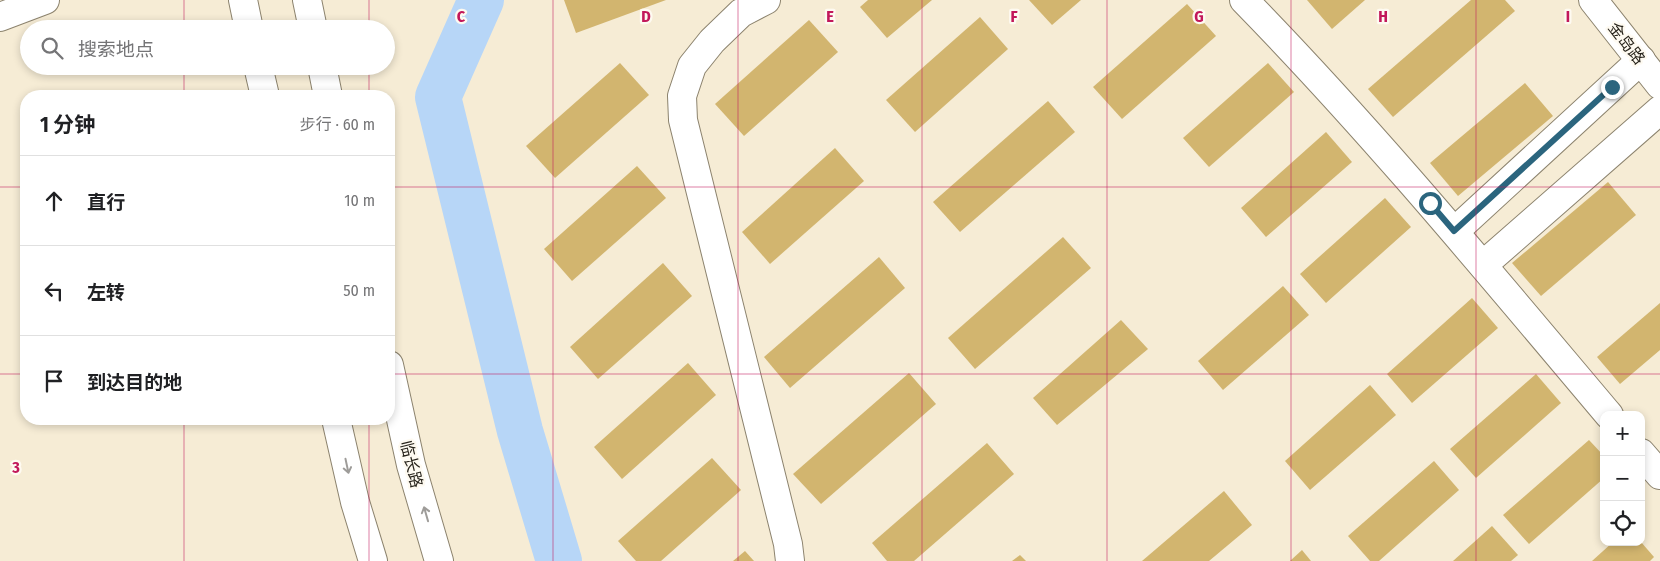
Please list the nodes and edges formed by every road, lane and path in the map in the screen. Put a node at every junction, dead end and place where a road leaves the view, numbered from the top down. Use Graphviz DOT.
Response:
graph roads {
  1 [pos="45,0"];
  2 [pos="243,0"];
  3 [pos="307,0"];
  4 [pos="766,0"];
  5 [pos="1244,0"];
  6 [pos="1593,0"];
  7 [pos="0,17"];
  8 [pos="247,20"];
  9 [pos="311,20"];
  10 [pos="1641,60"];
  11 [pos="260,75"];
  12 [pos="324,75"];
  13 [pos="1660,85"];
  14 [pos="264,90"];
  15 [pos="327,90"];
  16 [pos="1660,110"];
  17 [pos="1454,231"];
  18 [pos="1482,264"];
  19 [pos="395,392"];
  20 [pos="1606,411"];
  21 [pos="337,425"];
  22 [pos="1644,456"];
  23 [pos="1660,475"];
  24 [pos="373,561"];
  25 [pos="439,561"];
  26 [pos="790,561"];
  1 -- 7 [label="street"];
  2 -- 8 [label="street"];
  3 -- 9 [label="street"];
  4 -- 26 [label="street"];
  5 -- 17 [label="street"];
  6 -- 10 [label="street, 金岛路"];
  10 -- 13 [label="street, 金岛路"];
  10 -- 17 [label="street"];
  11 -- 14 [label="street"];
  12 -- 15 [label="street"];
  16 -- 18 [label="street"];
  17 -- 18 [label="street"];
  18 -- 20 [label="street"];
  25 -- 19 [label="street, 临长路, one-way"];
  21 -- 24 [label="street, one-way"];
  22 -- 23 [label="street"];
}
